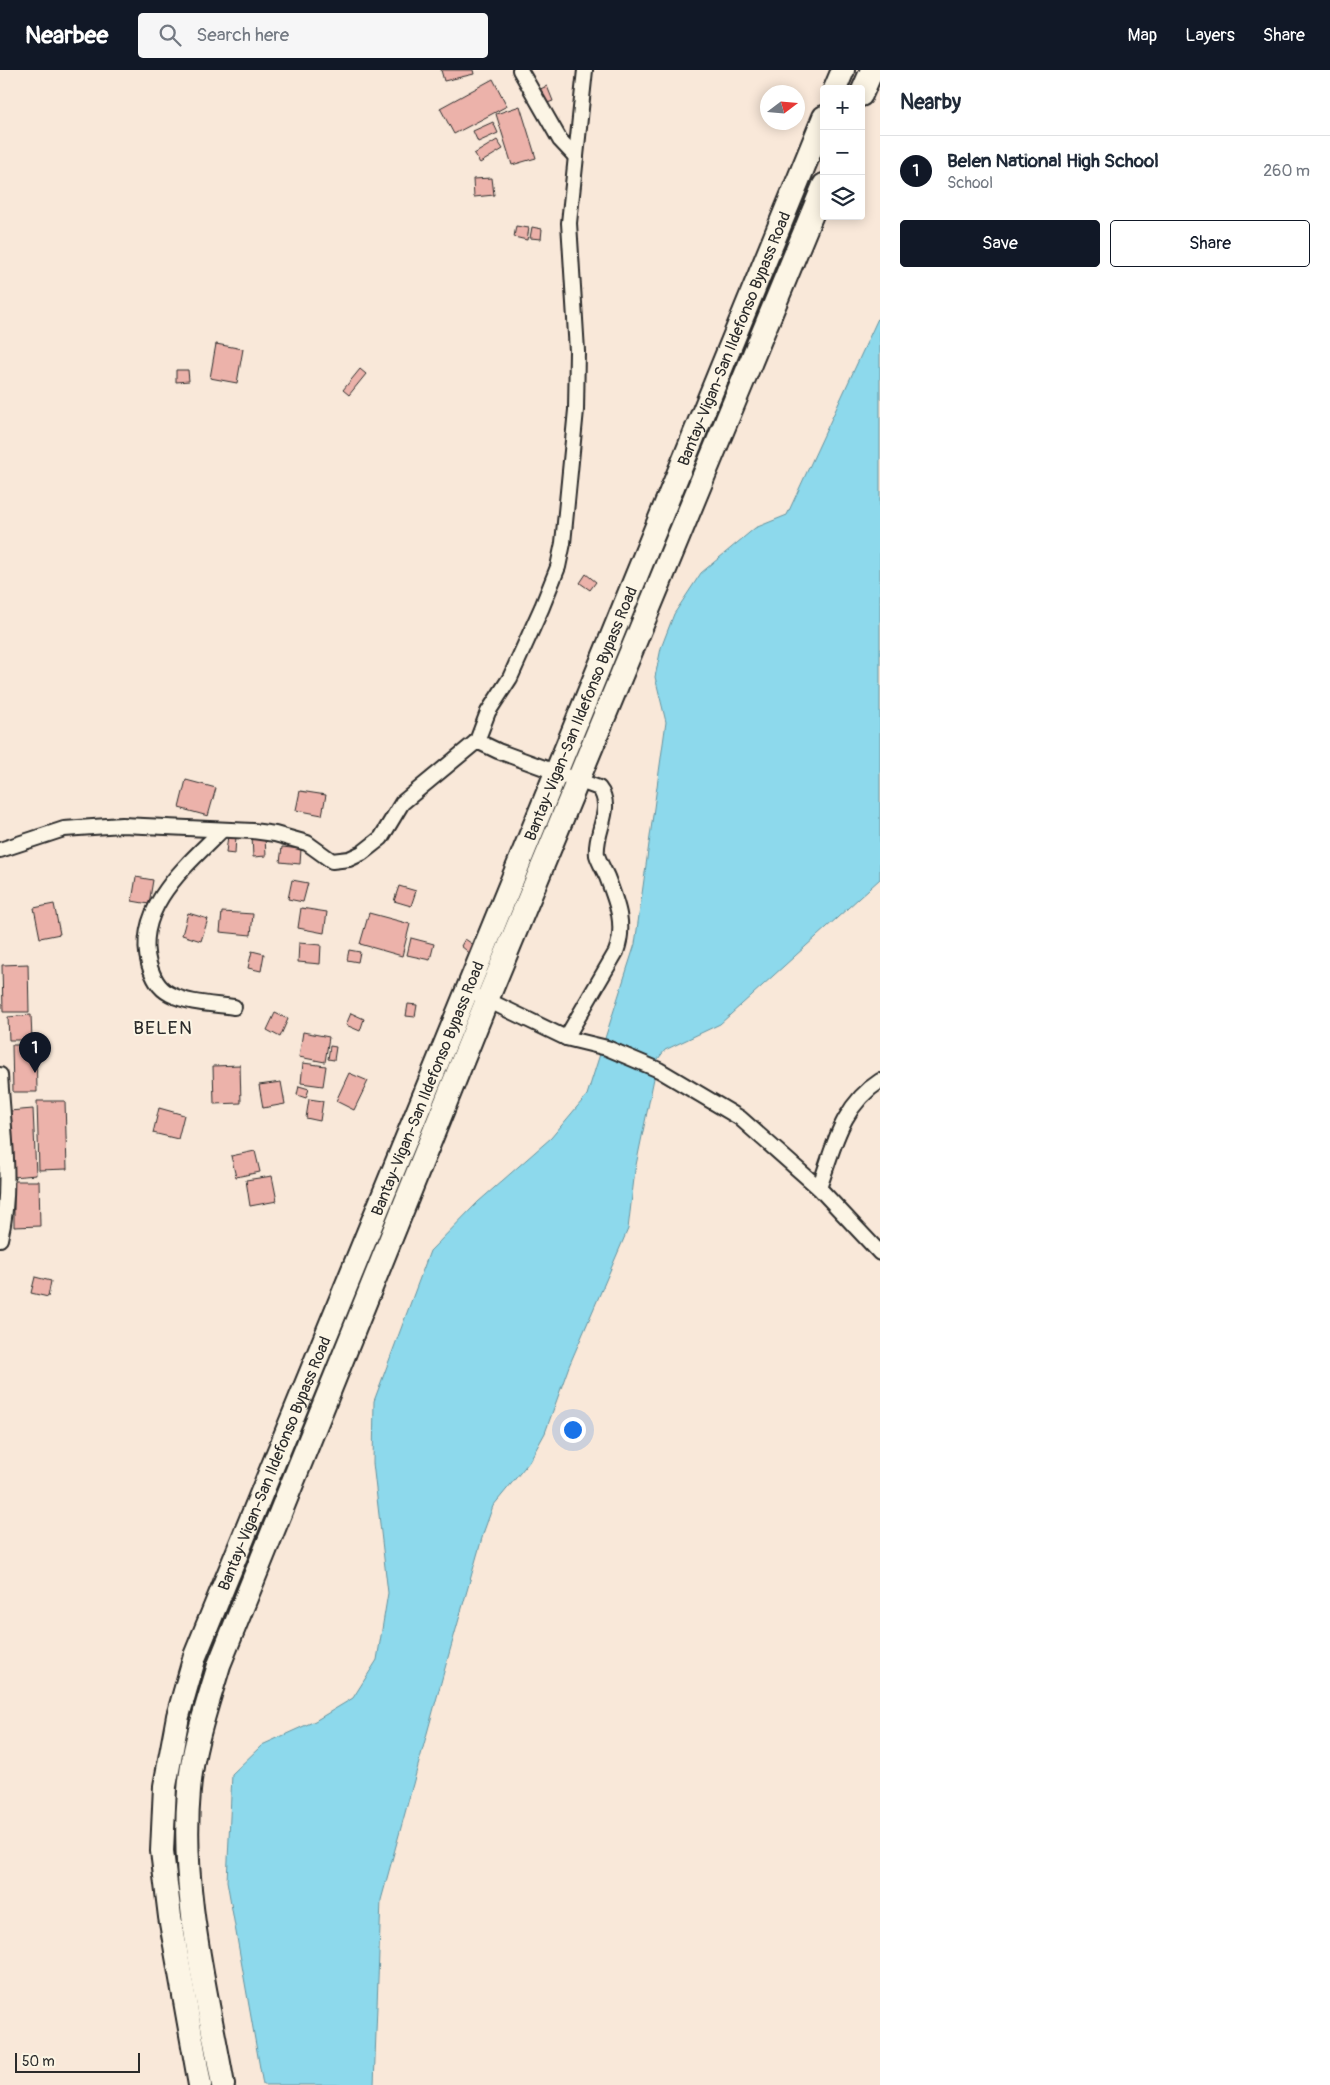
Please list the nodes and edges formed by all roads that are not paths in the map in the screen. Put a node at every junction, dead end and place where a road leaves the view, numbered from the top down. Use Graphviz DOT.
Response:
graph roads {
  1 [pos="520,70"];
  2 [pos="585,70"];
  3 [pos="843,70"];
  4 [pos="872,70"];
  5 [pos="837,85"];
  6 [pos="865,86"];
  7 [pos="820,127"];
  8 [pos="576,157"];
  9 [pos="820,194"];
  10 [pos="477,741"];
  11 [pos="567,777"];
  12 [pos="222,830"];
  13 [pos="0,850"];
  14 [pos="478,995"];
  15 [pos="234,1007"];
  16 [pos="566,1038"];
  17 [pos="0,1075"];
  18 [pos="880,1081"];
  19 [pos="819,1188"];
  20 [pos="0,1239"];
  21 [pos="880,1253"];
  22 [pos="200,2085"];
  23 [pos="223,2085"];
  1 -- 8 [label="street"];
  2 -- 8 [label="street"];
  3 -- 5 [label="main road"];
  4 -- 6 [label="main road"];
  7 -- 11 [label="main road, Bantay-Vigan-San Ildefonso Bypass Road"];
  8 -- 10 [label="street"];
  9 -- 11 [label="main road, Bantay-Vigan-San Ildefonso Bypass Road"];
  10 -- 11 [label="street"];
  10 -- 12 [label="street"];
  11 -- 14 [label="main road, Bantay-Vigan-San Ildefonso Bypass Road"];
  11 -- 16 [label="street"];
  12 -- 13 [label="street"];
  12 -- 15 [label="street"];
  14 -- 16 [label="street"];
  14 -- 22 [label="main road, Bantay-Vigan-San Ildefonso Bypass Road"];
  14 -- 23 [label="main road, Bantay-Vigan-San Ildefonso Bypass Road"];
  16 -- 19 [label="street"];
  17 -- 20 [label="street"];
  18 -- 19 [label="street"];
  19 -- 21 [label="street"];
}
